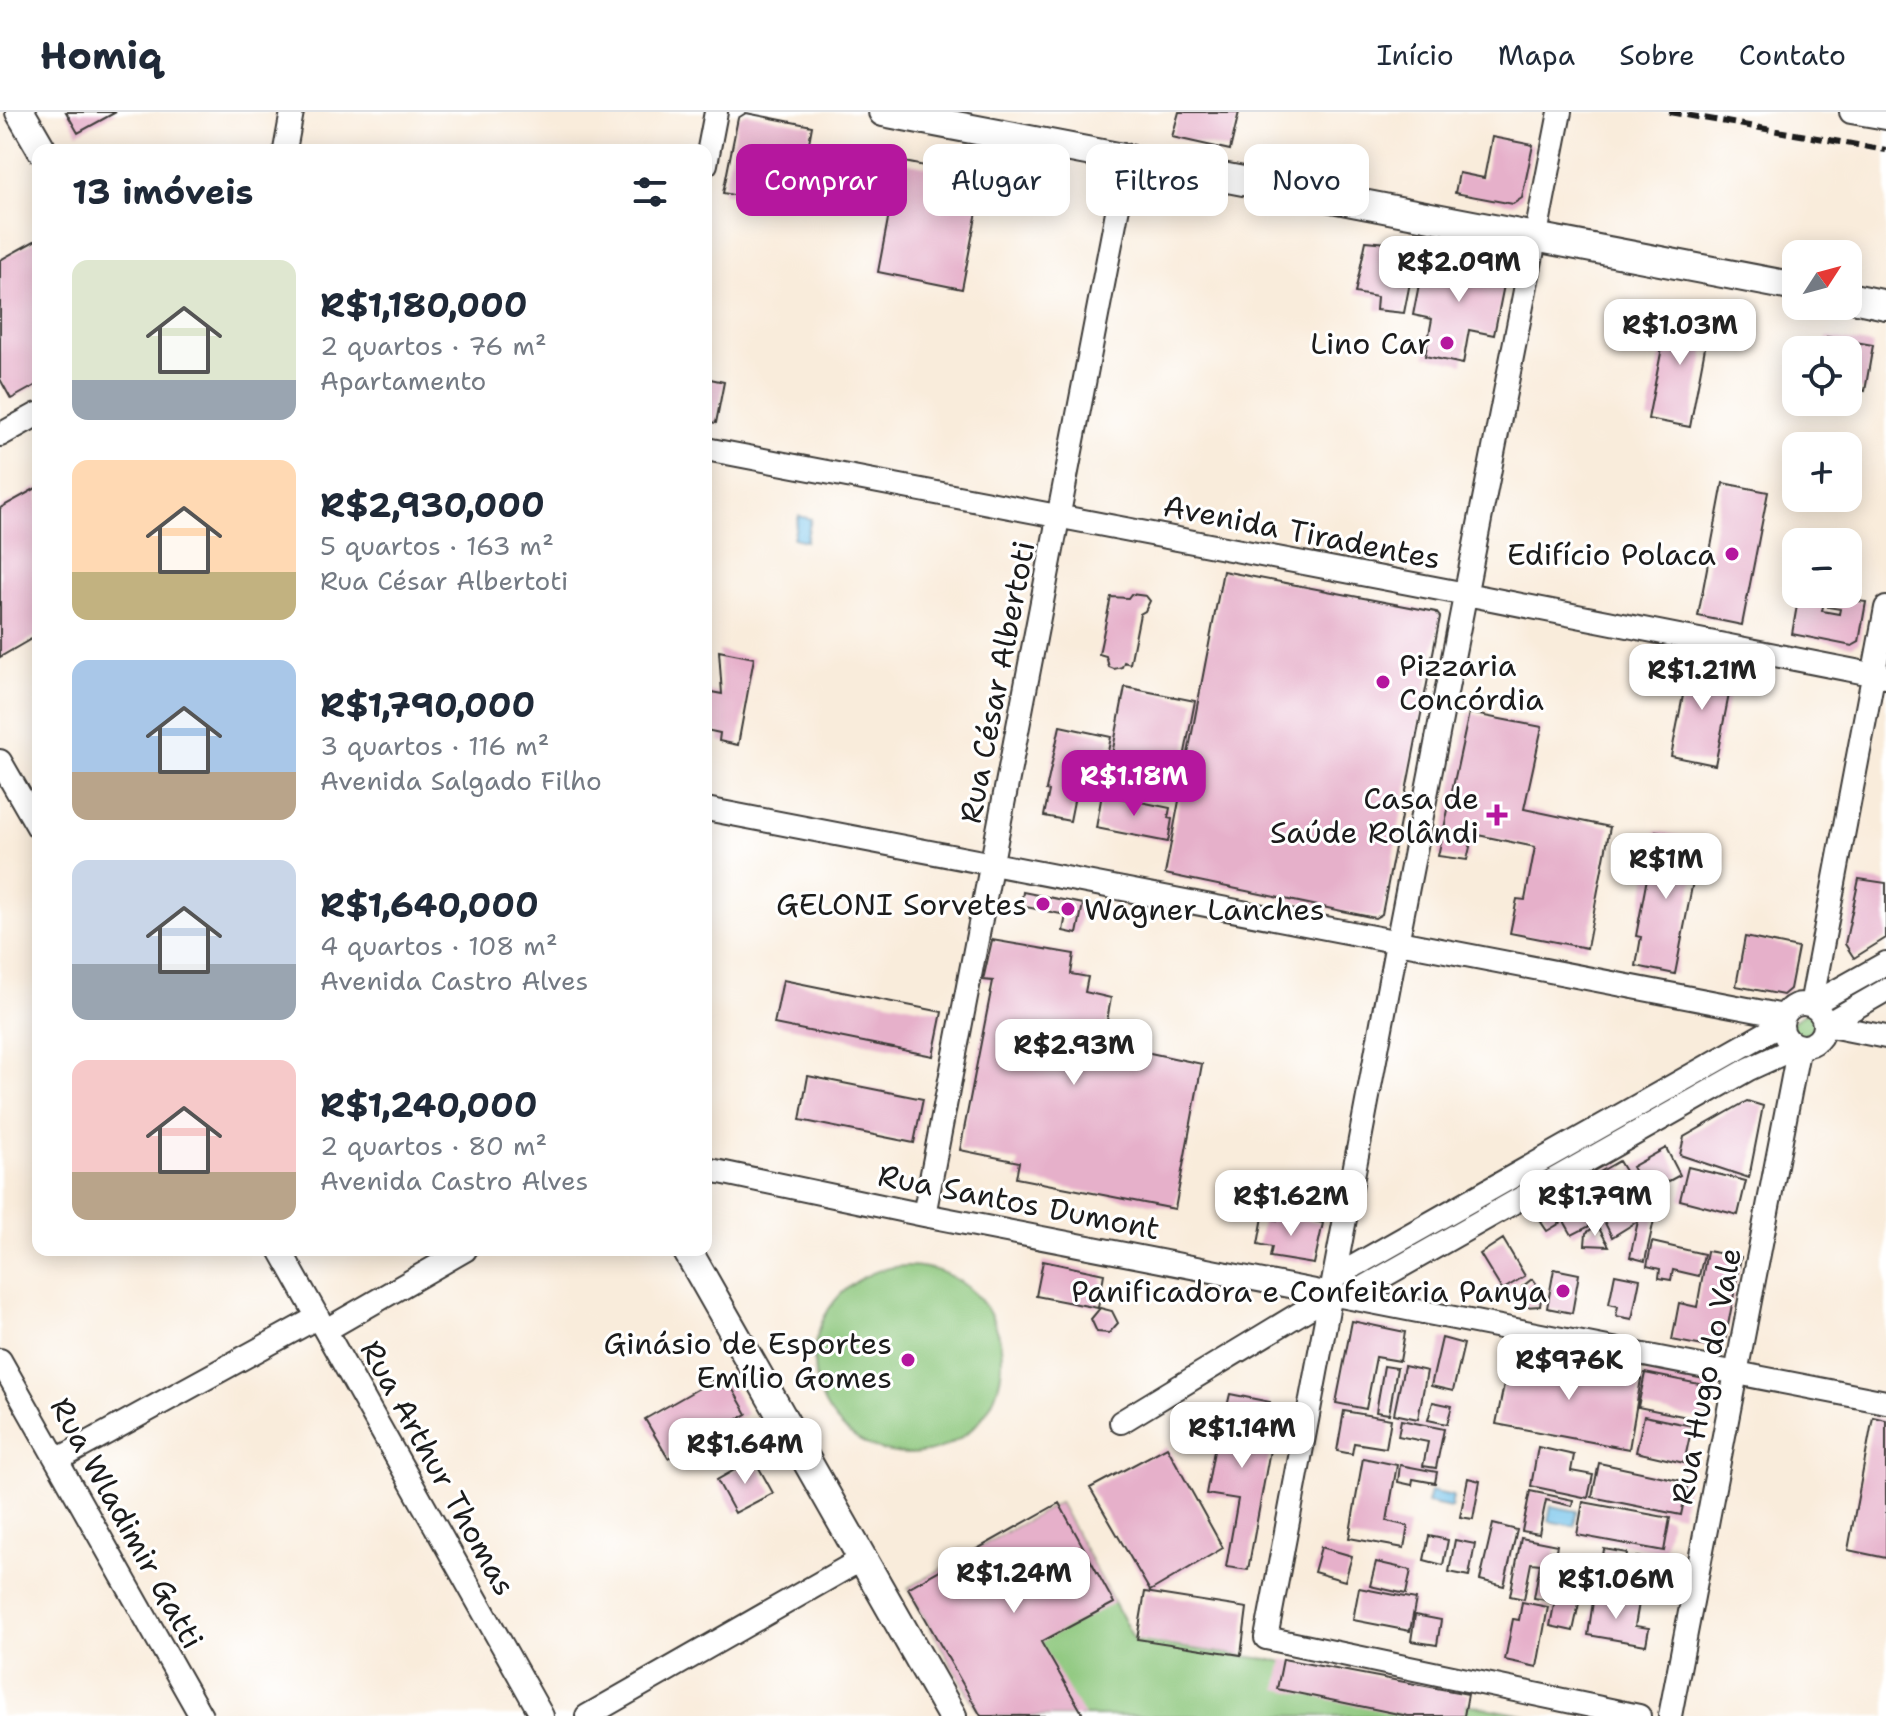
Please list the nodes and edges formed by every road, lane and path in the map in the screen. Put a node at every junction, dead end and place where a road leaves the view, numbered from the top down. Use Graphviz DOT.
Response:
graph roads {
  1 [pos="20,112"];
  2 [pos="37,112"];
  3 [pos="292,112"];
  4 [pos="716,112"];
  5 [pos="883,112"];
  6 [pos="1560,112"];
  7 [pos="1851,112"];
  8 [pos="1886,118"];
  9 [pos="39,144"];
  10 [pos="56,144"];
  11 [pos="286,144"];
  12 [pos="710,144"];
  13 [pos="1086,152"];
  14 [pos="1228,179"];
  15 [pos="1116,216"];
  16 [pos="1536,238"];
  17 [pos="1782,284"];
  18 [pos="1862,300"];
  19 [pos="1886,305"];
  20 [pos="32,417"];
  21 [pos="0,435"];
  22 [pos="712,450"];
  23 [pos="1059,517"];
  24 [pos="1466,594"];
  25 [pos="1886,608"];
  26 [pos="1880,676"];
  27 [pos="0,761"];
  28 [pos="712,810"];
  29 [pos="32,817"];
  30 [pos="994,863"];
  31 [pos="1397,943"];
  32 [pos="1886,963"];
  33 [pos="1886,990"];
  34 [pos="1811,1005"];
  35 [pos="1783,1020"];
  36 [pos="1825,1025"];
  37 [pos="1886,1037"];
  38 [pos="1799,1046"];
  39 [pos="1595,1143"];
  40 [pos="712,1170"];
  41 [pos="924,1215"];
  42 [pos="283,1256"];
  43 [pos="453,1256"];
  44 [pos="675,1256"];
  45 [pos="690,1256"];
  46 [pos="1338,1289"];
  47 [pos="322,1324"];
  48 [pos="0,1360"];
  49 [pos="1738,1373"];
  50 [pos="10,1397"];
  51 [pos="1886,1402"];
  52 [pos="768,1406"];
  53 [pos="1121,1422"];
  54 [pos="57,1460"];
  55 [pos="856,1562"];
  56 [pos="201,1716"];
  57 [pos="542,1716"];
  58 [pos="587,1716"];
  59 [pos="935,1716"];
  60 [pos="952,1716"];
  61 [pos="1639,1716"];
  62 [pos="1670,1716"];
  1 -- 9 [label="main road"];
  2 -- 10 [label="main road"];
  3 -- 11 [label="street"];
  4 -- 12 [label="street"];
  5 -- 13 [label="main road"];
  6 -- 16 [label="street"];
  7 -- 8 [label="street"];
  14 -- 16 [label="main road"];
  15 -- 23 [label="street, Rua César Albertoti"];
  16 -- 17 [label="main road"];
  16 -- 24 [label="street"];
  18 -- 19 [label="main road"];
  20 -- 21 [label="street"];
  22 -- 23 [label="street, Avenida Tiradentes"];
  23 -- 24 [label="street, Avenida Tiradentes"];
  23 -- 30 [label="street, Rua César Albertoti"];
  24 -- 26 [label="street, Avenida Tiradentes"];
  24 -- 31 [label="street"];
  25 -- 26 [label="street"];
  26 -- 34 [label="street"];
  27 -- 29 [label="street"];
  28 -- 30 [label="street"];
  30 -- 31 [label="street"];
  30 -- 41 [label="street, Rua César Albertoti"];
  31 -- 35 [label="street"];
  31 -- 46 [label="street"];
  32 -- 34 [label="street"];
  33 -- 36 [label="street"];
  34 -- 35 [label="street"];
  34 -- 36 [label="street"];
  35 -- 38 [label="street"];
  35 -- 39 [label="street"];
  36 -- 37 [label="street"];
  36 -- 38 [label="street"];
  38 -- 39 [label="street"];
  38 -- 49 [label="street, Rua Hugo do Vale"];
  39 -- 46 [label="street"];
  40 -- 41 [label="street, Rua Santos Dumont"];
  41 -- 46 [label="street, Rua Santos Dumont"];
  42 -- 47 [label="street, Rua Arthur Thomas"];
  43 -- 47 [label="street"];
  44 -- 52 [label="main road"];
  45 -- 52 [label="main road"];
  46 -- 49 [label="street, Rua Santos Dumont"];
  46 -- 53 [label="street"];
  46 -- 61 [label="street"];
  47 -- 54 [label="street"];
  47 -- 57 [label="street, Rua Arthur Thomas"];
  48 -- 50 [label="street, Rua Wladimir Gatti"];
  49 -- 51 [label="street, Rua Santos Dumont"];
  49 -- 62 [label="street, Rua Hugo do Vale"];
  50 -- 54 [label="street, Rua Wladimir Gatti"];
  52 -- 55 [label="main road"];
  54 -- 56 [label="street, Rua Wladimir Gatti"];
  55 -- 58 [label="street"];
  55 -- 59 [label="main road"];
  55 -- 60 [label="main road"];
}
